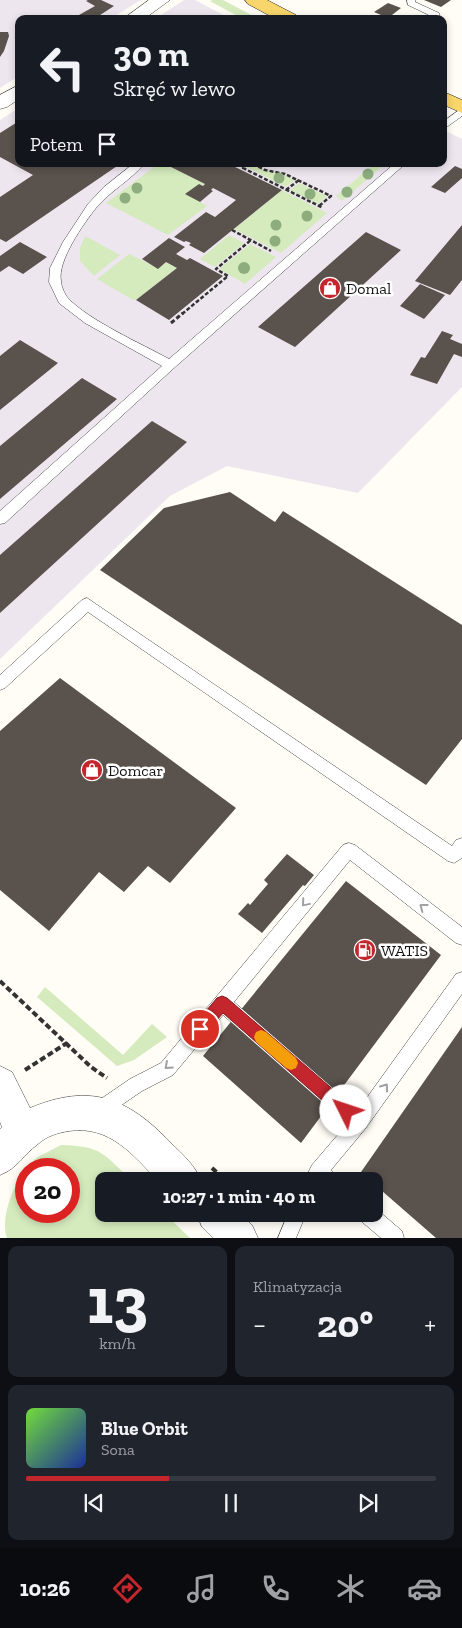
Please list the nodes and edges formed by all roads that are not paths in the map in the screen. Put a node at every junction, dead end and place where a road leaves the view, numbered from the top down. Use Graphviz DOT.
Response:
graph roads {
  1 [pos="161,0"];
  2 [pos="254,0"];
  3 [pos="410,0"];
  4 [pos="138,15"];
  5 [pos="282,15"];
  6 [pos="436,15"];
  7 [pos="15,94"];
  8 [pos="447,100"];
  9 [pos="0,103"];
  10 [pos="462,109"];
  11 [pos="447,123"];
  12 [pos="135,167"];
  13 [pos="397,167"];
  14 [pos="170,365"];
  15 [pos="0,519"];
  16 [pos="0,684"];
  17 [pos="462,845"];
  18 [pos="462,936"];
  19 [pos="462,980"];
  20 [pos="222,1003"];
  21 [pos="0,1085"];
  22 [pos="96,1113"];
  23 [pos="359,1123"];
  24 [pos="23,1132"];
  25 [pos="0,1157"];
  26 [pos="173,1172"];
  27 [pos="325,1172"];
  28 [pos="223,1222"];
  29 [pos="294,1222"];
  30 [pos="377,1222"];
  31 [pos="239,1238"];
  32 [pos="287,1238"];
  33 [pos="396,1238"];
  1 -- 4 [label="street"];
  2 -- 5 [label="main road"];
  3 -- 6 [label="lane"];
  7 -- 9 [label="street"];
  8 -- 10 [label="main road"];
  10 -- 11 [label="lane"];
  12 -- 14 [label="lane"];
  13 -- 14 [label="lane"];
  14 -- 15 [label="lane"];
  16 -- 17 [label="lane"];
  18 -- 20 [label="lane, one-way"];
  23 -- 19 [label="lane, one-way"];
  20 -- 22 [label="lane, one-way"];
  20 -- 23 [label="lane"];
  21 -- 24 [label="street"];
  22 -- 24 [label="street"];
  22 -- 26 [label="street"];
  23 -- 27 [label="lane"];
  24 -- 25 [label="street"];
  28 -- 31 [label="street"];
  29 -- 32 [label="lane"];
  30 -- 33 [label="lane"];
}
